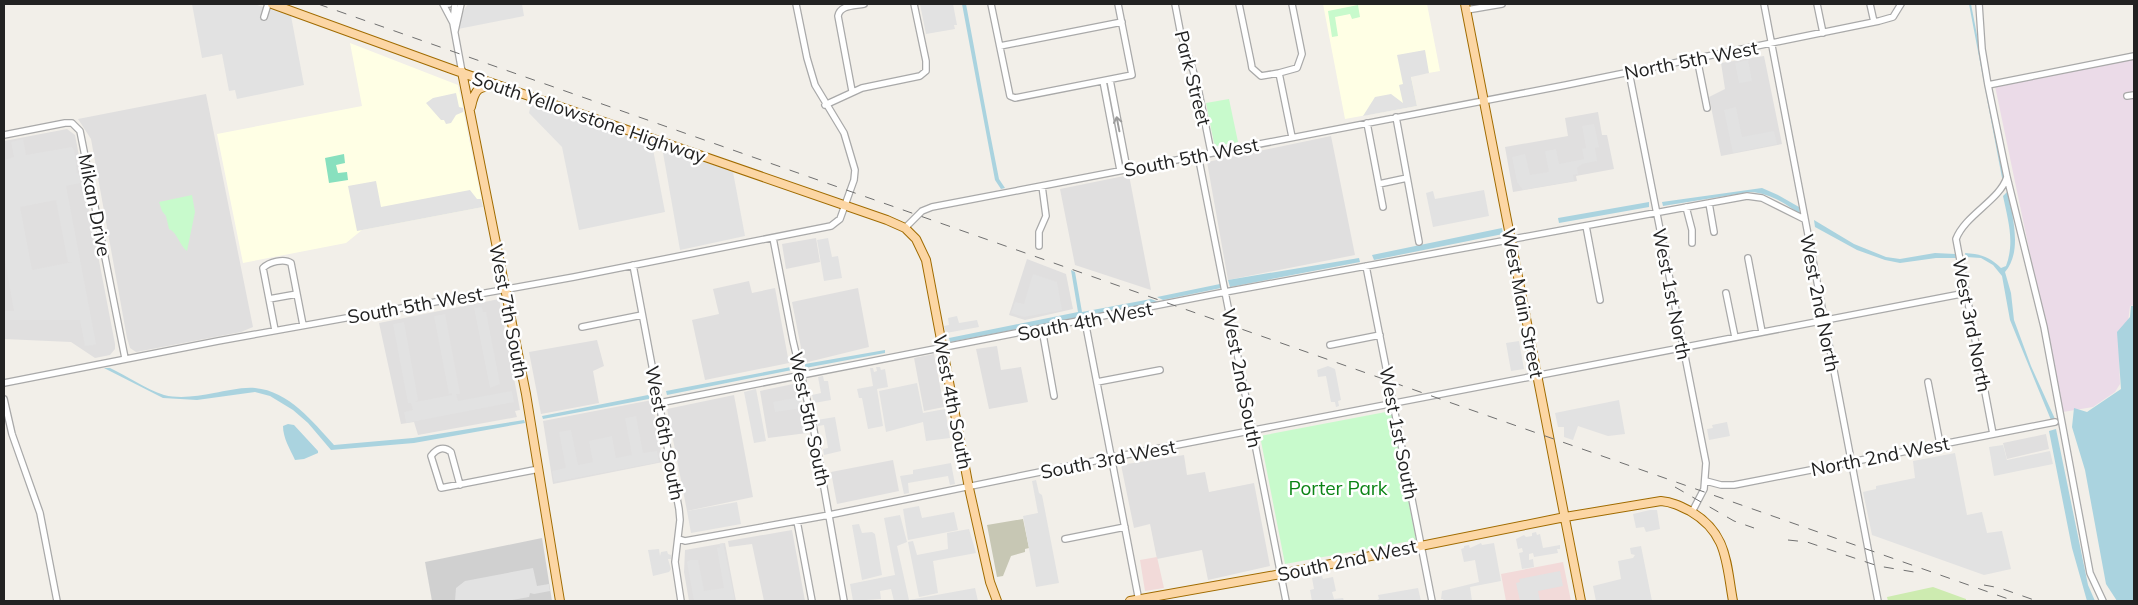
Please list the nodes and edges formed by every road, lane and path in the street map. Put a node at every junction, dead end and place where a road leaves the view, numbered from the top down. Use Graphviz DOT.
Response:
graph roads {
  1 [pos="268,4"];
  2 [pos="272,4"];
  3 [pos="443,4"];
  4 [pos="455,4"];
  5 [pos="461,4"];
  6 [pos="796,4"];
  7 [pos="864,4"];
  8 [pos="914,4"];
  9 [pos="991,4"];
  10 [pos="1118,4"];
  11 [pos="1175,4"];
  12 [pos="1239,4"];
  13 [pos="1292,4"];
  14 [pos="1502,4"];
  15 [pos="1764,4"];
  16 [pos="1817,4"];
  17 [pos="1870,4"];
  18 [pos="1901,4"];
  19 [pos="1979,4"];
  20 [pos="1466,7"];
  21 [pos="264,17"];
  22 [pos="1122,22"];
  23 [pos="1874,22"];
  24 [pos="453,23"];
  25 [pos="455,31"];
  26 [pos="1823,33"];
  27 [pos="1771,44"];
  28 [pos="1000,46"];
  29 [pos="2134,56"];
  30 [pos="1697,58"];
  31 [pos="462,72"];
  32 [pos="1629,72"];
  33 [pos="1279,73"];
  34 [pos="1110,80"];
  35 [pos="1103,81"];
  36 [pos="498,84"];
  37 [pos="1988,85"];
  38 [pos="852,91"];
  39 [pos="2134,95"];
  40 [pos="2127,96"];
  41 [pos="1484,100"];
  42 [pos="825,104"];
  43 [pos="1707,108"];
  44 [pos="470,111"];
  45 [pos="1396,117"];
  46 [pos="1367,123"];
  47 [pos="4,135"];
  48 [pos="1292,137"];
  49 [pos="1211,152"];
  50 [pos="1198,155"];
  51 [pos="1127,169"];
  52 [pos="1120,170"];
  53 [pos="1407,178"];
  54 [pos="2007,178"];
  55 [pos="1379,184"];
  56 [pos="1042,186"];
  57 [pos="1709,203"];
  58 [pos="845,206"];
  59 [pos="1383,207"];
  60 [pos="1686,207"];
  61 [pos="1656,214"];
  62 [pos="1804,219"];
  63 [pos="1586,226"];
  64 [pos="905,228"];
  65 [pos="1714,232"];
  66 [pos="773,238"];
  67 [pos="1511,239"];
  68 [pos="1419,242"];
  69 [pos="1692,243"];
  70 [pos="1039,246"];
  71 [pos="1748,258"];
  72 [pos="633,265"];
  73 [pos="1366,266"];
  74 [pos="505,289"];
  75 [pos="1225,292"];
  76 [pos="1726,293"];
  77 [pos="1966,293"];
  78 [pos="297,294"];
  79 [pos="269,299"];
  80 [pos="1600,300"];
  81 [pos="642,315"];
  82 [pos="1824,320"];
  83 [pos="1085,321"];
  84 [pos="303,325"];
  85 [pos="582,327"];
  86 [pos="275,330"];
  87 [pos="1042,330"];
  88 [pos="1762,332"];
  89 [pos="1380,335"];
  90 [pos="1736,337"];
  91 [pos="1330,345"];
  92 [pos="944,348"];
  93 [pos="1682,348"];
  94 [pos="125,358"];
  95 [pos="1160,370"];
  96 [pos="1537,375"];
  97 [pos="802,376"];
  98 [pos="1097,382"];
  99 [pos="1928,382"];
  100 [pos="4,383"];
  101 [pos="1054,396"];
  102 [pos="4,399"];
  103 [pos="659,403"];
  104 [pos="1394,403"];
  105 [pos="2055,422"];
  106 [pos="1251,430"];
  107 [pos="1993,434"];
  108 [pos="1940,444"];
  109 [pos="1112,457"];
  110 [pos="1851,463"];
  111 [pos="539,469"];
  112 [pos="1706,481"];
  113 [pos="460,485"];
  114 [pos="970,488"];
  115 [pos="1692,512"];
  116 [pos="829,516"];
  117 [pos="1565,517"];
  118 [pos="797,521"];
  119 [pos="1125,527"];
  120 [pos="679,539"];
  121 [pos="1065,539"];
  122 [pos="1420,545"];
  123 [pos="1281,574"];
  124 [pos="990,582"];
  125 [pos="1139,600"];
  126 [pos="57,601"];
  127 [pos="560,601"];
  128 [pos="681,601"];
  129 [pos="812,601"];
  130 [pos="844,601"];
  131 [pos="991,601"];
  132 [pos="997,601"];
  133 [pos="1130,601"];
  134 [pos="1286,601"];
  135 [pos="1432,601"];
  136 [pos="1581,601"];
  137 [pos="1733,601"];
  138 [pos="1878,601"];
  139 [pos="2103,601"];
  1 -- 21 [label="street"];
  2 -- 31 [label="main road, South Yellowstone Highway"];
  3 -- 24 [label="street, West 7th South"];
  4 -- 24 [label="street, West 7th South"];
  5 -- 25 [label="street"];
  6 -- 42 [label="street, South 5th West"];
  7 -- 38 [label="street"];
  8 -- 38 [label="street"];
  9 -- 28 [label="street"];
  10 -- 22 [label="street"];
  11 -- 49 [label="street, Park Street"];
  12 -- 33 [label="street"];
  13 -- 33 [label="street"];
  14 -- 20 [label="street"];
  15 -- 27 [label="street, West 2nd North"];
  16 -- 26 [label="street"];
  17 -- 23 [label="street"];
  18 -- 23 [label="street, North 5th West"];
  19 -- 37 [label="street"];
  20 -- 41 [label="main road, West Main Street"];
  22 -- 28 [label="street"];
  22 -- 34 [label="street"];
  23 -- 26 [label="street, North 5th West"];
  24 -- 25 [label="street, West 7th South"];
  25 -- 31 [label="street, West 7th South"];
  26 -- 27 [label="street, North 5th West"];
  27 -- 30 [label="street, North 5th West"];
  27 -- 62 [label="street, West 2nd North"];
  28 -- 35 [label="street"];
  29 -- 37 [label="street"];
  30 -- 32 [label="street, North 5th West"];
  30 -- 43 [label="street"];
  31 -- 36 [label="main road, South Yellowstone Highway"];
  31 -- 44 [label="main road, West 7th South"];
  32 -- 41 [label="street, North 5th West"];
  32 -- 61 [label="street, West 1st North"];
  33 -- 48 [label="street"];
  34 -- 35 [label="street"];
  51 -- 34 [label="street, one-way"];
  35 -- 52 [label="street"];
  36 -- 44 [label="main road"];
  36 -- 58 [label="main road, South Yellowstone Highway"];
  37 -- 54 [label="street"];
  38 -- 42 [label="street"];
  39 -- 40 [label="street"];
  41 -- 45 [label="street, South 5th West"];
  41 -- 67 [label="main road, West Main Street"];
  42 -- 58 [label="street, South 5th West"];
  44 -- 74 [label="main road, West 7th South"];
  45 -- 46 [label="street, South 5th West"];
  45 -- 53 [label="street"];
  46 -- 48 [label="street, South 5th West"];
  46 -- 55 [label="street"];
  47 -- 94 [label="street, Mikan Drive"];
  48 -- 49 [label="street, South 5th West"];
  49 -- 50 [label="street, South 5th West"];
  50 -- 51 [label="street, South 5th West"];
  50 -- 75 [label="street, West 2nd South"];
  51 -- 52 [label="street, South 5th West"];
  52 -- 56 [label="street, South 5th West"];
  53 -- 55 [label="street"];
  53 -- 68 [label="street"];
  54 -- 77 [label="street, West 3rd North"];
  54 -- 139 [label="street"];
  55 -- 59 [label="street"];
  56 -- 64 [label="street, South 5th West"];
  56 -- 70 [label="street"];
  57 -- 60 [label="street, South 4th West"];
  57 -- 62 [label="street, South 4th West"];
  57 -- 65 [label="street"];
  58 -- 64 [label="main road, South Yellowstone Highway"];
  58 -- 66 [label="street, South 5th West"];
  60 -- 61 [label="street, South 4th West"];
  60 -- 69 [label="street"];
  61 -- 63 [label="street, South 4th West"];
  61 -- 93 [label="street, West 1st North"];
  62 -- 82 [label="street, West 2nd North"];
  63 -- 67 [label="street, South 4th West"];
  63 -- 80 [label="street"];
  64 -- 92 [label="main road, West 4th South"];
  66 -- 72 [label="street, South 5th West"];
  66 -- 97 [label="street, West 5th South"];
  67 -- 73 [label="street, South 4th West"];
  67 -- 96 [label="main road, West Main Street"];
  71 -- 88 [label="street"];
  72 -- 74 [label="street, South 5th West"];
  72 -- 81 [label="street, West 6th South"];
  73 -- 75 [label="street, South 4th West"];
  73 -- 89 [label="street, West 1st South"];
  74 -- 84 [label="street, South 5th West"];
  74 -- 111 [label="main road, West 7th South"];
  75 -- 83 [label="street, South 4th West"];
  75 -- 106 [label="street, West 2nd South"];
  76 -- 90 [label="street"];
  77 -- 82 [label="street, South 3rd West"];
  77 -- 107 [label="street, West 3rd North"];
  78 -- 79 [label="street"];
  78 -- 79 [label="street"];
  78 -- 84 [label="street"];
  79 -- 86 [label="street"];
  81 -- 85 [label="street"];
  81 -- 103 [label="street, West 6th South"];
  82 -- 88 [label="street, South 3rd West"];
  82 -- 110 [label="street, West 2nd North"];
  83 -- 87 [label="street, South 4th West"];
  83 -- 98 [label="street"];
  84 -- 86 [label="street, South 5th West"];
  86 -- 94 [label="street, South 5th West"];
  87 -- 92 [label="street, South 4th West"];
  87 -- 101 [label="street"];
  88 -- 90 [label="street, South 3rd West"];
  89 -- 91 [label="street"];
  89 -- 104 [label="street, West 1st South"];
  90 -- 93 [label="street, South 3rd West"];
  92 -- 97 [label="street, South 4th West"];
  92 -- 114 [label="main road, West 4th South"];
  93 -- 96 [label="street, South 3rd West"];
  93 -- 112 [label="street, West 1st North"];
  94 -- 100 [label="street, South 5th West"];
  95 -- 98 [label="street"];
  96 -- 104 [label="street, South 3rd West"];
  96 -- 117 [label="main road, West Main Street"];
  97 -- 103 [label="street, South 4th West"];
  97 -- 116 [label="street, West 5th South"];
  98 -- 109 [label="street"];
  99 -- 108 [label="street"];
  102 -- 126 [label="street"];
  103 -- 120 [label="street, West 6th South"];
  104 -- 106 [label="street, South 3rd West"];
  104 -- 122 [label="street, West 1st South"];
  105 -- 107 [label="street, North 2nd West"];
  106 -- 109 [label="street, South 3rd West"];
  106 -- 123 [label="street, West 2nd South"];
  107 -- 108 [label="street, North 2nd West"];
  108 -- 110 [label="street, North 2nd West"];
  109 -- 114 [label="street, South 3rd West"];
  109 -- 119 [label="street"];
  110 -- 112 [label="street, North 2nd West"];
  110 -- 138 [label="street, West 2nd North"];
  111 -- 113 [label="street"];
  111 -- 127 [label="main road, West 7th South"];
  112 -- 115 [label="street, West 1st North"];
  113 -- 113 [label="street"];
  114 -- 116 [label="street, South 3rd West"];
  114 -- 124 [label="main road, West 4th South"];
  115 -- 117 [label="main road"];
  115 -- 137 [label="main road"];
  116 -- 118 [label="street, South 3rd West"];
  116 -- 130 [label="street, West 5th South"];
  117 -- 122 [label="main road, South 2nd West"];
  117 -- 136 [label="main road, West Main Street"];
  118 -- 120 [label="street, South 3rd West"];
  118 -- 129 [label="street"];
  119 -- 121 [label="street"];
  119 -- 125 [label="street"];
  120 -- 128 [label="street, West 6th South"];
  122 -- 123 [label="main road, South 2nd West"];
  122 -- 135 [label="street, West 1st South"];
  123 -- 125 [label="main road, South 2nd West"];
  123 -- 134 [label="street, West 2nd South"];
  124 -- 131 [label="main road, West 4th South"];
  124 -- 132 [label="main road, West 4th South"];
  125 -- 133 [label="main road, South 2nd West"];
}
